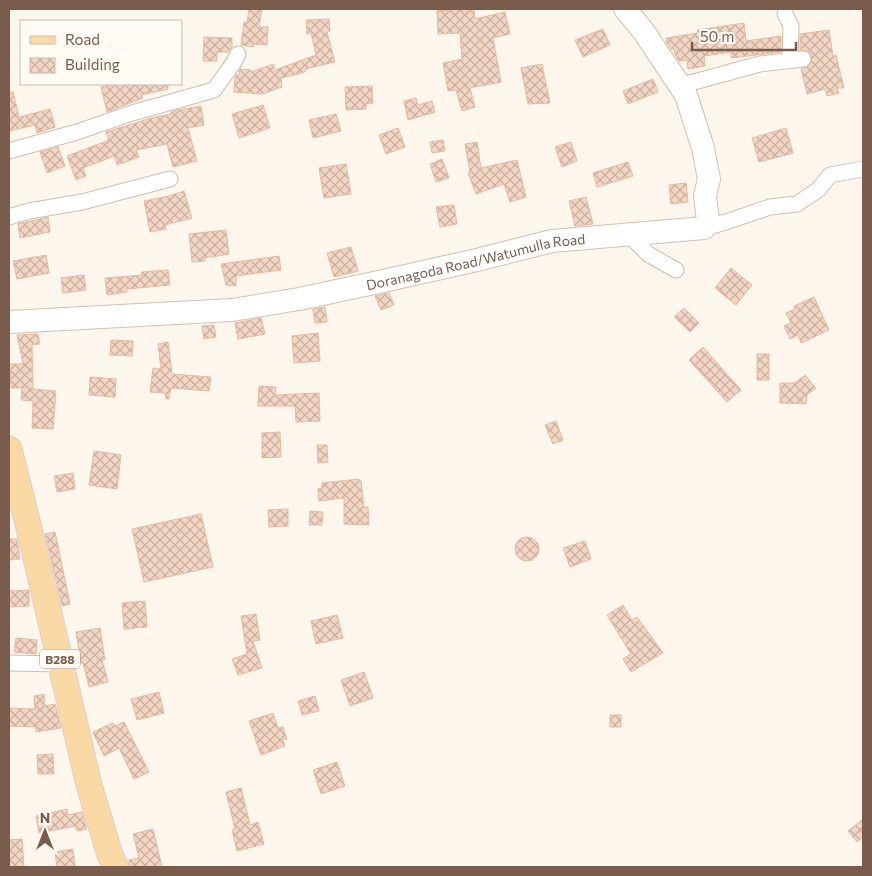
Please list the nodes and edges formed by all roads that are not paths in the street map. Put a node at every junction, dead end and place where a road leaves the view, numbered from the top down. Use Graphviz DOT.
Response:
graph roads {
  1 [pos="625,9"];
  2 [pos="785,14"];
  3 [pos="238,54"];
  4 [pos="679,86"];
  5 [pos="9,151"];
  6 [pos="863,169"];
  7 [pos="170,179"];
  8 [pos="9,217"];
  9 [pos="704,228"];
  10 [pos="627,233"];
  11 [pos="676,270"];
  12 [pos="9,322"];
  13 [pos="9,450"];
  14 [pos="9,663"];
  15 [pos="61,664"];
  16 [pos="116,867"];
  1 -- 4 [label="street"];
  2 -- 4 [label="street"];
  3 -- 5 [label="street"];
  4 -- 9 [label="street"];
  6 -- 9 [label="street"];
  7 -- 8 [label="street"];
  9 -- 10 [label="street, Doranagoda Road/Watumulla Road"];
  10 -- 11 [label="street"];
  10 -- 12 [label="street, Doranagoda Road/Watumulla Road"];
  13 -- 15 [label="main road, B288"];
  14 -- 15 [label="street"];
  15 -- 16 [label="main road, B288"];
}
